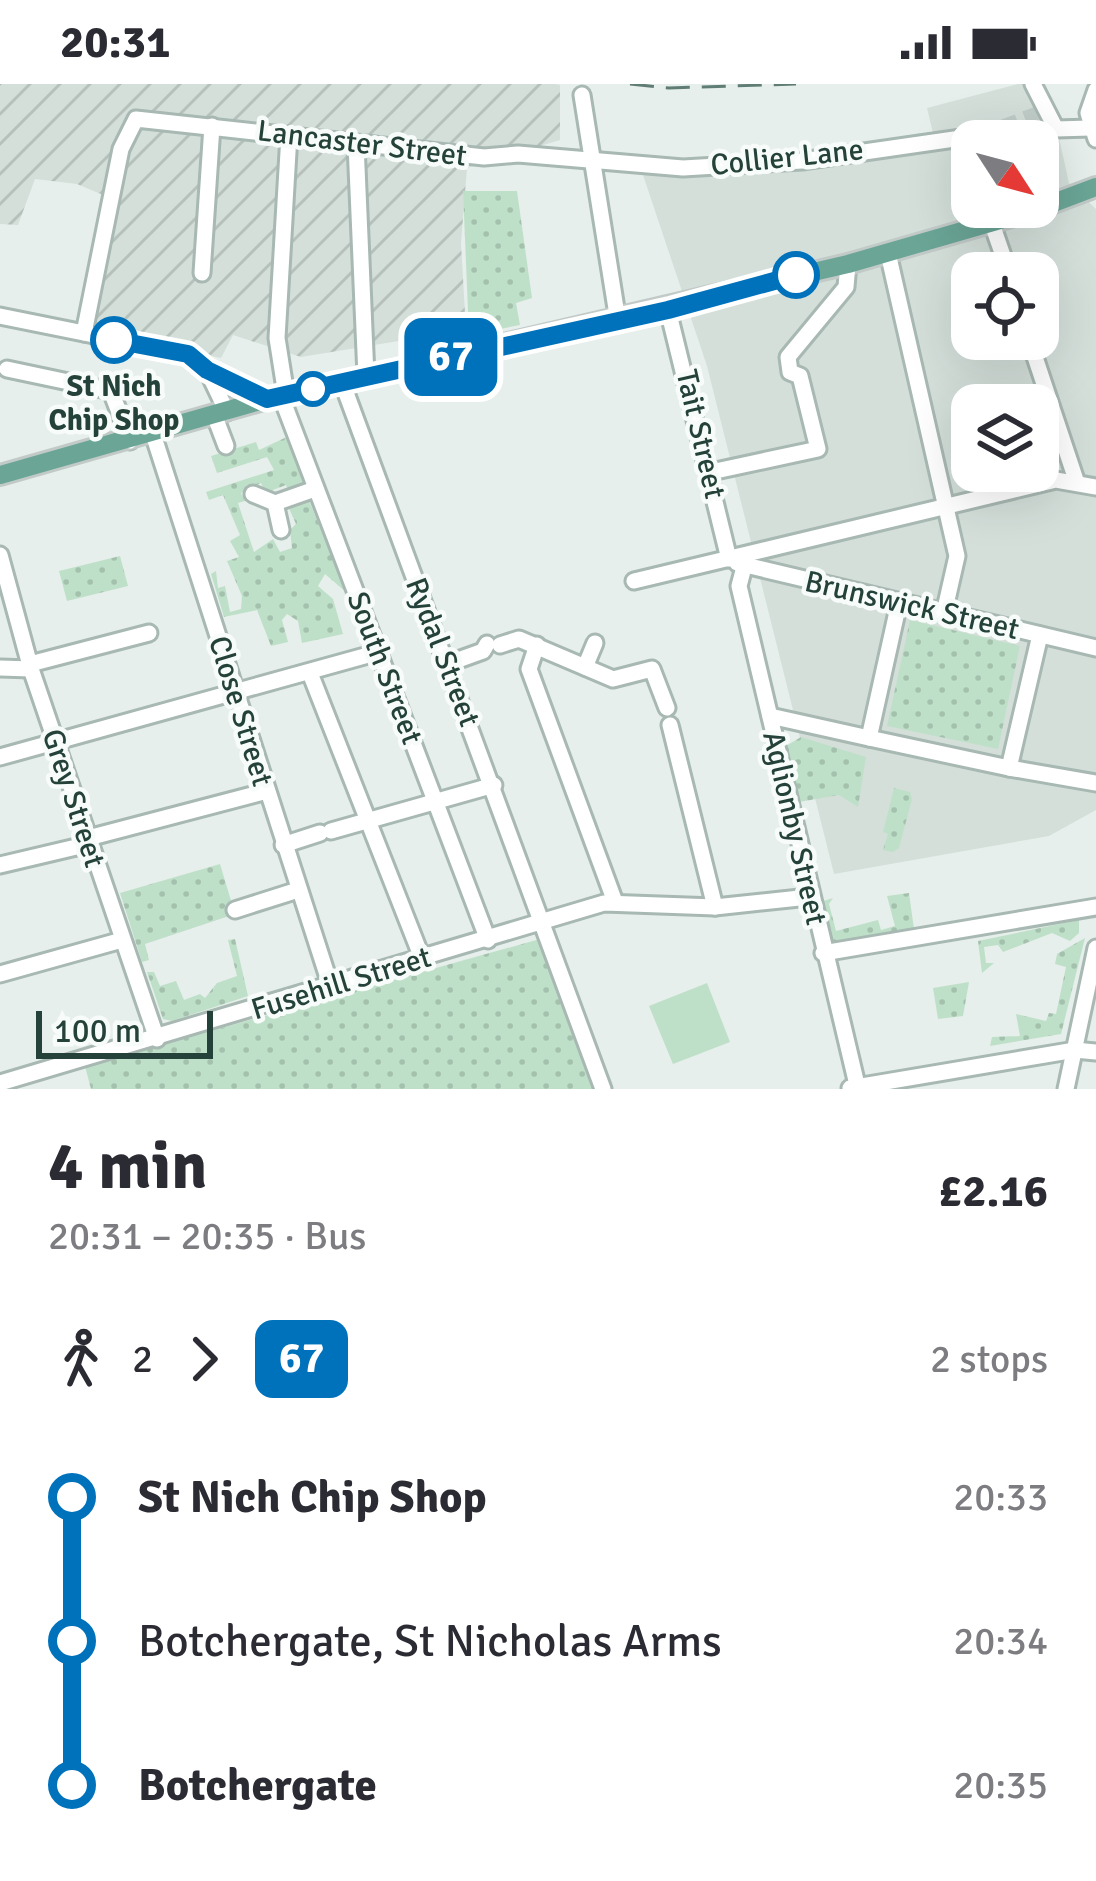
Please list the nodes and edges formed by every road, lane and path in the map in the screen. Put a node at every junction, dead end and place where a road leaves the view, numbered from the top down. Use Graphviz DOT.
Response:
graph roads {
  1 [pos="1034,84"];
  2 [pos="1096,90"];
  3 [pos="582,95"];
  4 [pos="212,126"];
  5 [pos="1093,133"];
  6 [pos="289,135"];
  7 [pos="951,140"];
  8 [pos="356,144"];
  9 [pos="593,159"];
  10 [pos="1096,187"];
  11 [pos="1059,200"];
  12 [pos="978,228"];
  13 [pos="888,253"];
  14 [pos="848,264"];
  15 [pos="202,273"];
  16 [pos="668,310"];
  17 [pos="0,316"];
  18 [pos="618,321"];
  19 [pos="84,333"];
  20 [pos="1036,360"];
  21 [pos="8,369"];
  22 [pos="207,370"];
  23 [pos="365,376"];
  24 [pos="342,382"];
  25 [pos="278,397"];
  26 [pos="221,415"];
  27 [pos="153,434"];
  28 [pos="130,441"];
  29 [pos="226,446"];
  30 [pos="711,472"];
  31 [pos="0,475"];
  32 [pos="1077,483"];
  33 [pos="1096,487"];
  34 [pos="315,489"];
  35 [pos="253,494"];
  36 [pos="275,502"];
  37 [pos="945,506"];
  38 [pos="281,530"];
  39 [pos="0,555"];
  40 [pos="737,563"];
  41 [pos="3,581"];
  42 [pos="634,581"];
  43 [pos="899,603"];
  44 [pos="944,614"];
  45 [pos="149,633"];
  46 [pos="1040,635"];
  47 [pos="595,644"];
  48 [pos="537,645"];
  49 [pos="1096,648"];
  50 [pos="379,652"];
  51 [pos="447,664"];
  52 [pos="30,666"];
  53 [pos="585,667"];
  54 [pos="0,668"];
  55 [pos="310,673"];
  56 [pos="237,694"];
  57 [pos="770,716"];
  58 [pos="869,738"];
  59 [pos="56,742"];
  60 [pos="0,757"];
  61 [pos="1009,767"];
  62 [pos="1096,783"];
  63 [pos="494,785"];
  64 [pos="267,791"];
  65 [pos="436,802"];
  66 [pos="371,822"];
  67 [pos="89,841"];
  68 [pos="283,845"];
  69 [pos="0,866"];
  70 [pos="298,890"];
  71 [pos="809,897"];
  72 [pos="615,902"];
  73 [pos="715,907"];
  74 [pos="1096,907"];
  75 [pos="235,910"];
  76 [pos="544,922"];
  77 [pos="122,940"];
  78 [pos="488,940"];
  79 [pos="1096,948"];
  80 [pos="823,953"];
  81 [pos="422,958"];
  82 [pos="0,974"];
  83 [pos="331,987"];
  84 [pos="157,1039"];
  85 [pos="1076,1049"];
  86 [pos="1096,1052"];
  87 [pos="0,1083"];
  88 [pos="854,1088"];
  89 [pos="603,1089"];
  90 [pos="1066,1089"];
  1 -- 5 [label="street"];
  2 -- 5 [label="street"];
  3 -- 9 [label="street"];
  4 -- 6 [label="street, Lancaster Street"];
  4 -- 15 [label="street"];
  4 -- 19 [label="street, Lancaster Street"];
  6 -- 8 [label="street, Lancaster Street"];
  6 -- 25 [label="street, South Street"];
  7 -- 9 [label="street, Collier Lane"];
  8 -- 9 [label="street, Lancaster Street"];
  8 -- 23 [label="street"];
  9 -- 18 [label="street"];
  10 -- 11 [label="main road"];
  12 -- 13 [label="main road"];
  13 -- 14 [label="main road"];
  13 -- 37 [label="street"];
  14 -- 16 [label="main road"];
  14 -- 30 [label="street"];
  16 -- 18 [label="main road"];
  16 -- 30 [label="street, Tait Street"];
  17 -- 19 [label="street"];
  18 -- 23 [label="main road"];
  19 -- 22 [label="street"];
  20 -- 32 [label="street"];
  21 -- 28 [label="street"];
  22 -- 25 [label="street"];
  22 -- 26 [label="street"];
  23 -- 24 [label="main road"];
  24 -- 25 [label="main road"];
  24 -- 51 [label="street, Rydal Street"];
  25 -- 26 [label="main road"];
  25 -- 34 [label="street, South Street"];
  26 -- 27 [label="main road"];
  26 -- 29 [label="street"];
  27 -- 28 [label="main road"];
  27 -- 56 [label="street, Close Street"];
  28 -- 31 [label="main road"];
  30 -- 40 [label="street, Tait Street"];
  32 -- 33 [label="street"];
  32 -- 37 [label="street"];
  34 -- 36 [label="street"];
  34 -- 50 [label="street, South Street"];
  35 -- 36 [label="street"];
  36 -- 38 [label="street"];
  37 -- 40 [label="street"];
  37 -- 44 [label="street"];
  39 -- 41 [label="street, Grey Street"];
  40 -- 42 [label="street"];
  40 -- 43 [label="street, Brunswick Street"];
  40 -- 57 [label="street, Aglionby Street"];
  41 -- 52 [label="street, Grey Street"];
  43 -- 44 [label="street, Brunswick Street"];
  43 -- 58 [label="street"];
  44 -- 46 [label="street, Brunswick Street"];
  45 -- 52 [label="street"];
  46 -- 49 [label="street, Brunswick Street"];
  46 -- 61 [label="street"];
  47 -- 53 [label="street"];
  48 -- 51 [label="street"];
  48 -- 53 [label="street"];
  48 -- 72 [label="street"];
  50 -- 55 [label="street"];
  50 -- 65 [label="street, South Street"];
  51 -- 63 [label="street, Rydal Street"];
  52 -- 54 [label="street"];
  52 -- 59 [label="street, Grey Street"];
  53 -- 73 [label="street"];
  55 -- 56 [label="street"];
  55 -- 66 [label="street"];
  56 -- 59 [label="street"];
  56 -- 64 [label="street, Close Street"];
  57 -- 58 [label="street"];
  57 -- 71 [label="street, Aglionby Street"];
  58 -- 61 [label="street"];
  59 -- 60 [label="street"];
  59 -- 67 [label="street, Grey Street"];
  61 -- 62 [label="street"];
  63 -- 65 [label="street"];
  63 -- 76 [label="street, Rydal Street"];
  64 -- 67 [label="street"];
  64 -- 68 [label="street, Close Street"];
  65 -- 66 [label="street"];
  65 -- 78 [label="street, South Street"];
  66 -- 68 [label="street"];
  66 -- 81 [label="street"];
  67 -- 69 [label="street"];
  67 -- 77 [label="street, Grey Street"];
  68 -- 70 [label="street, Close Street"];
  70 -- 75 [label="street"];
  70 -- 83 [label="street, Close Street"];
  71 -- 73 [label="street, Fusehill Street"];
  71 -- 80 [label="street, Aglionby Street"];
  72 -- 73 [label="street, Fusehill Street"];
  72 -- 76 [label="street, Fusehill Street"];
  74 -- 80 [label="street"];
  76 -- 78 [label="street, Fusehill Street"];
  76 -- 89 [label="street, Rydal Street"];
  77 -- 82 [label="street"];
  77 -- 84 [label="street, Grey Street"];
  78 -- 81 [label="street, Fusehill Street"];
  79 -- 85 [label="street"];
  80 -- 88 [label="street, Aglionby Street"];
  81 -- 83 [label="street, Fusehill Street"];
  83 -- 84 [label="street, Fusehill Street"];
  84 -- 87 [label="street, Fusehill Street"];
  85 -- 86 [label="street"];
  85 -- 88 [label="street"];
  85 -- 90 [label="street"];
}
